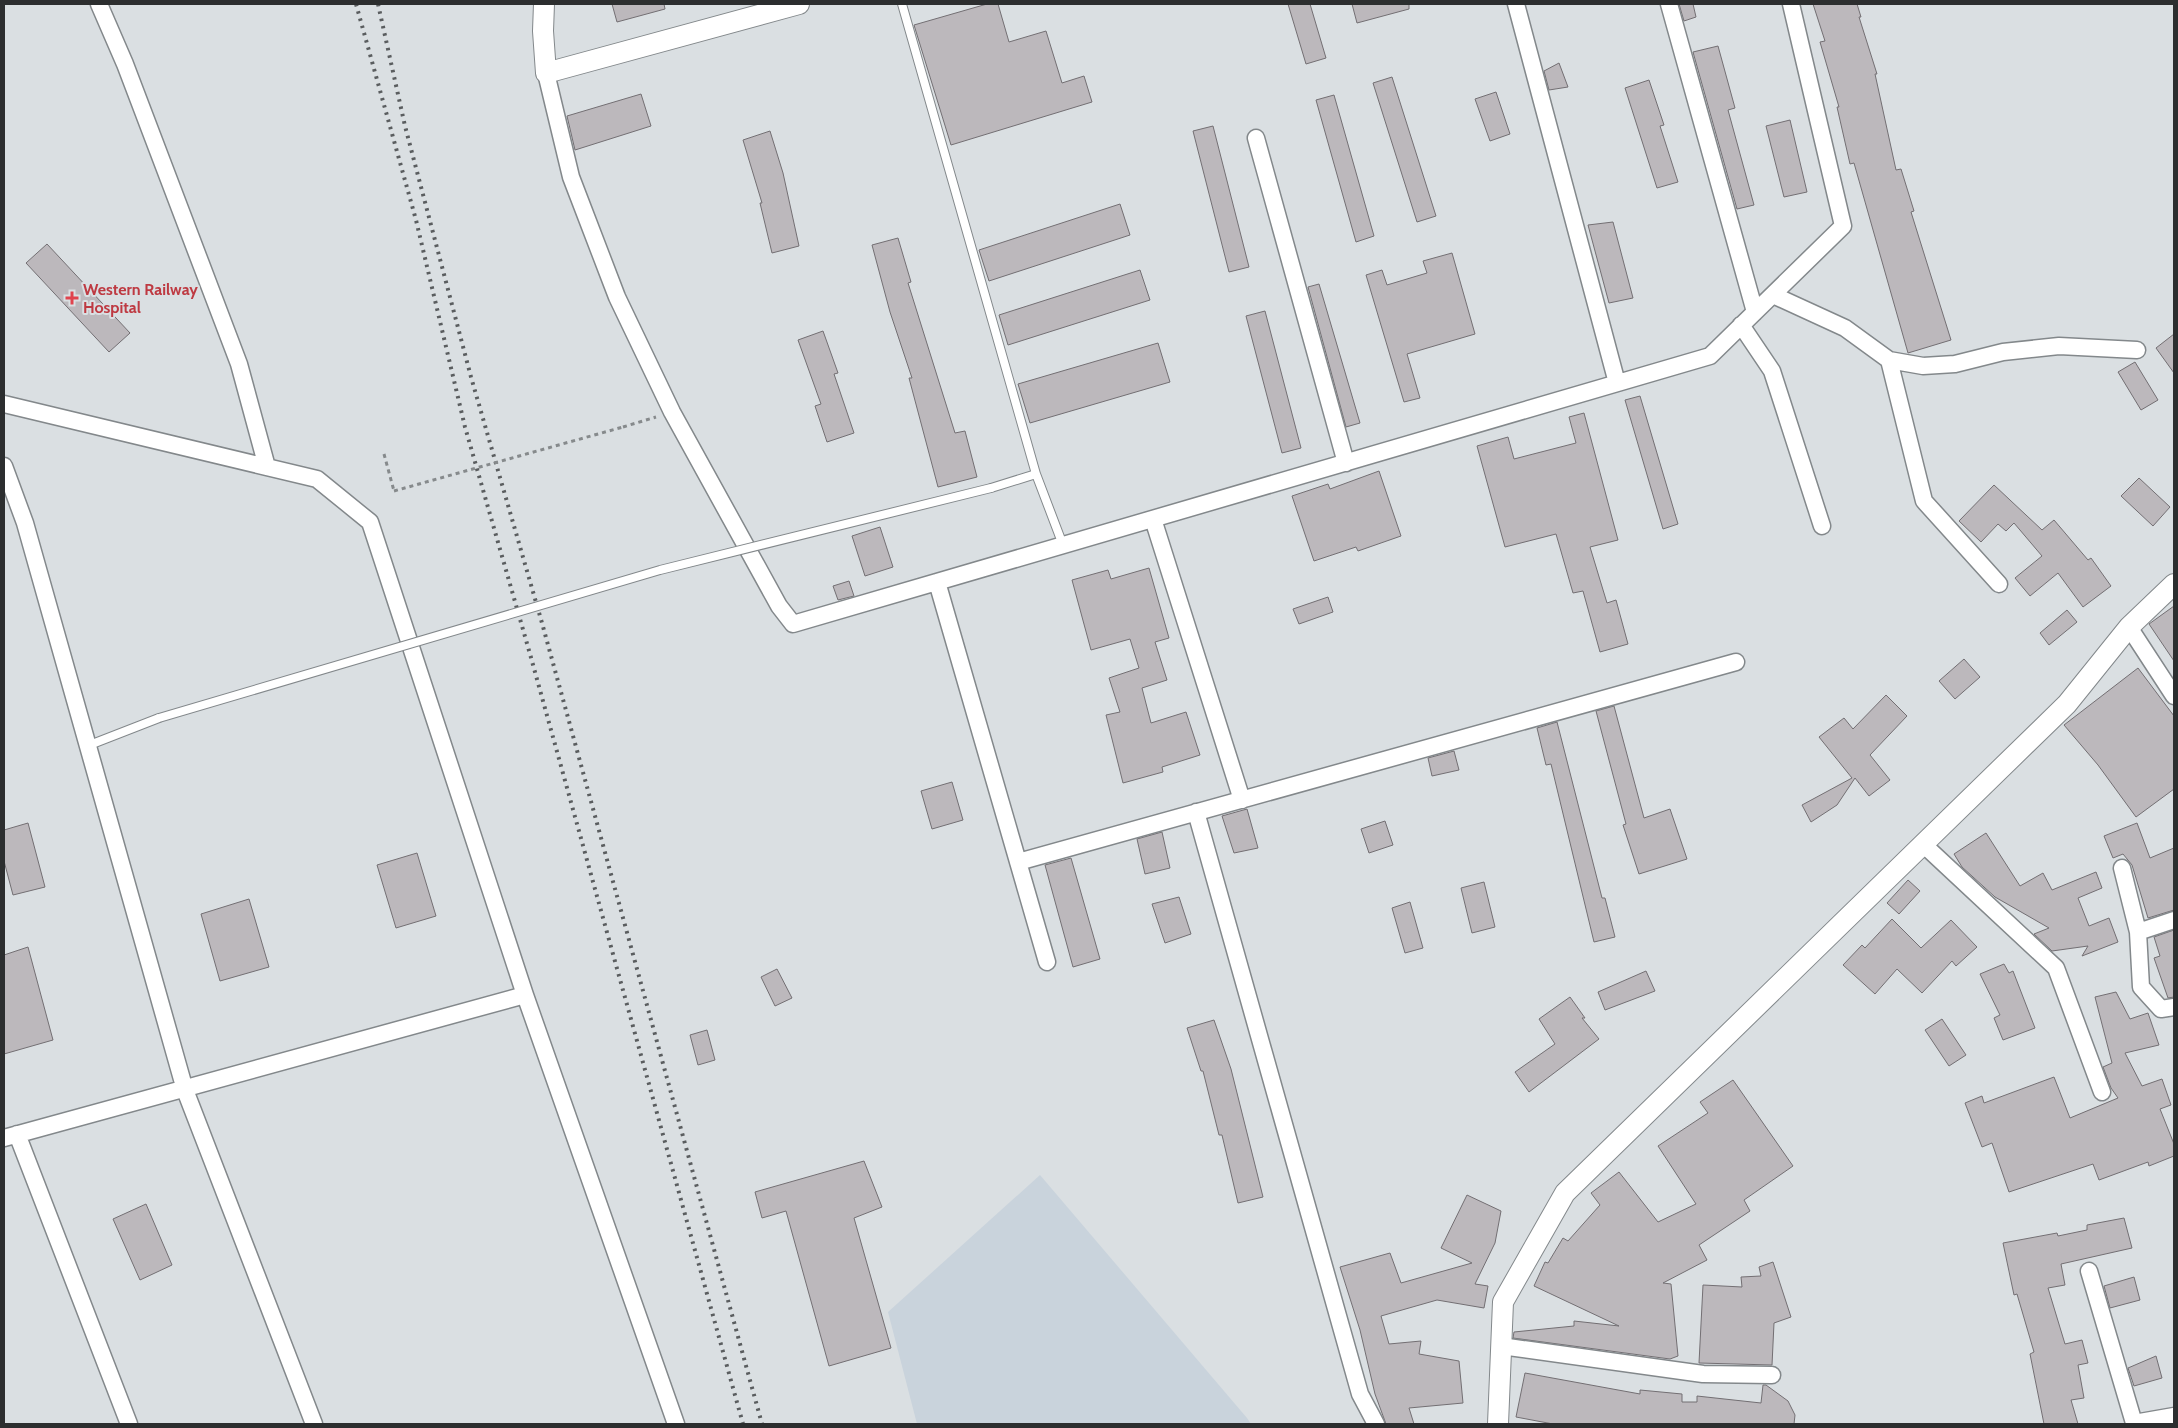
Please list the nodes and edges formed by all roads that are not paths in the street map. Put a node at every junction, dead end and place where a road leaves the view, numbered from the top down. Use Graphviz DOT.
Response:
graph roads {
  1 [pos="99,4"];
  2 [pos="544,4"];
  3 [pos="799,4"];
  4 [pos="902,4"];
  5 [pos="1516,4"];
  6 [pos="1669,4"];
  7 [pos="1791,4"];
  8 [pos="546,73"];
  9 [pos="1256,138"];
  10 [pos="1773,294"];
  11 [pos="1755,312"];
  12 [pos="1741,325"];
  13 [pos="2137,350"];
  14 [pos="1889,360"];
  15 [pos="1617,383"];
  16 [pos="4,404"];
  17 [pos="1346,463"];
  18 [pos="4,466"];
  19 [pos="267,467"];
  20 [pos="1036,474"];
  21 [pos="1153,519"];
  22 [pos="1822,526"];
  23 [pos="1064,545"];
  24 [pos="937,582"];
  25 [pos="1999,584"];
  26 [pos="2174,584"];
  27 [pos="2129,628"];
  28 [pos="1736,662"];
  29 [pos="2174,696"];
  30 [pos="88,746"];
  31 [pos="1242,800"];
  32 [pos="1196,812"];
  33 [pos="1924,845"];
  34 [pos="1018,862"];
  35 [pos="2122,868"];
  36 [pos="2174,920"];
  37 [pos="2138,932"];
  38 [pos="1047,962"];
  39 [pos="525,995"];
  40 [pos="2174,1007"];
  41 [pos="184,1090"];
  42 [pos="2102,1092"];
  43 [pos="10,1136"];
  44 [pos="2089,1271"];
  45 [pos="1501,1346"];
  46 [pos="1772,1375"];
  47 [pos="2174,1416"];
  48 [pos="128,1424"];
  49 [pos="314,1424"];
  50 [pos="676,1424"];
  51 [pos="1376,1424"];
  52 [pos="1498,1424"];
  1 -- 19 [label="street"];
  2 -- 8 [label="street"];
  3 -- 8 [label="street"];
  4 -- 20 [label="lane"];
  5 -- 15 [label="street"];
  6 -- 11 [label="street"];
  7 -- 10 [label="street"];
  8 -- 24 [label="street"];
  9 -- 17 [label="street"];
  10 -- 11 [label="street"];
  10 -- 14 [label="street"];
  11 -- 12 [label="street"];
  12 -- 15 [label="street"];
  12 -- 22 [label="street"];
  13 -- 14 [label="street"];
  14 -- 25 [label="street"];
  15 -- 17 [label="street"];
  16 -- 19 [label="street"];
  17 -- 21 [label="street"];
  18 -- 30 [label="street"];
  19 -- 39 [label="street"];
  20 -- 23 [label="lane"];
  20 -- 30 [label="lane, bridge"];
  21 -- 23 [label="street"];
  21 -- 31 [label="street"];
  23 -- 24 [label="street"];
  24 -- 34 [label="street"];
  26 -- 27 [label="street"];
  27 -- 29 [label="street"];
  27 -- 33 [label="street"];
  28 -- 31 [label="street"];
  30 -- 41 [label="street"];
  31 -- 32 [label="street"];
  32 -- 34 [label="street"];
  32 -- 51 [label="street"];
  33 -- 42 [label="street"];
  33 -- 45 [label="street"];
  34 -- 38 [label="street"];
  35 -- 37 [label="street"];
  36 -- 37 [label="street"];
  37 -- 40 [label="street"];
  39 -- 41 [label="street"];
  39 -- 50 [label="street"];
  41 -- 43 [label="street"];
  41 -- 49 [label="street"];
  43 -- 48 [label="street"];
  44 -- 47 [label="street"];
  45 -- 46 [label="street"];
  45 -- 52 [label="street"];
}
